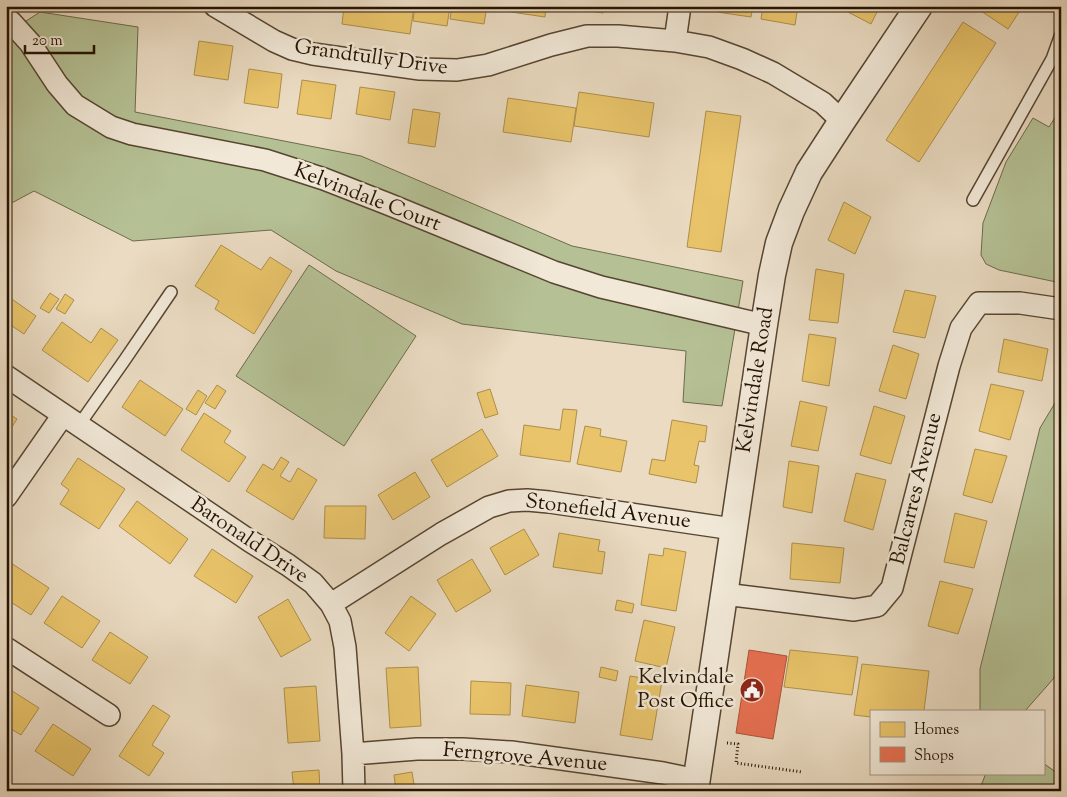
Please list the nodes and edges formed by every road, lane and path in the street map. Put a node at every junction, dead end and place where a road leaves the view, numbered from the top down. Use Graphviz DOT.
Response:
graph roads {
  1 [pos="214,6"];
  2 [pos="680,6"];
  3 [pos="919,6"];
  4 [pos="6,20"];
  5 [pos="1061,34"];
  6 [pos="675,41"];
  7 [pos="842,120"];
  8 [pos="973,200"];
  9 [pos="171,292"];
  10 [pos="1061,309"];
  11 [pos="764,325"];
  12 [pos="6,376"];
  13 [pos="71,420"];
  14 [pos="6,497"];
  15 [pos="733,529"];
  16 [pos="724,594"];
  17 [pos="331,604"];
  18 [pos="6,648"];
  19 [pos="109,715"];
  20 [pos="353,754"];
  21 [pos="736,763"];
  22 [pos="802,772"];
  23 [pos="696,785"];
  24 [pos="354,791"];
  1 -- 6 [label="street, Grandtully Drive"];
  2 -- 6 [label="street"];
  3 -- 7 [label="street, Kelvindale Road"];
  4 -- 11 [label="street, Kelvindale Court"];
  5 -- 8 [label="lane"];
  6 -- 7 [label="street, Grandtully Drive"];
  7 -- 11 [label="street, Kelvindale Road"];
  9 -- 13 [label="lane"];
  10 -- 16 [label="street, Balcarres Avenue"];
  11 -- 15 [label="street, Kelvindale Road"];
  12 -- 13 [label="street, Baronald Drive"];
  13 -- 14 [label="street"];
  13 -- 17 [label="street, Baronald Drive"];
  15 -- 16 [label="street, Kelvindale Road"];
  15 -- 17 [label="street, Stonefield Avenue"];
  16 -- 23 [label="street, Kelvindale Road"];
  17 -- 20 [label="street, Baronald Drive"];
  18 -- 19 [label="street"];
  20 -- 23 [label="street, Ferngrove Avenue"];
  20 -- 24 [label="street, Baronald Drive"];
  21 -- 22 [label="path"];
}
